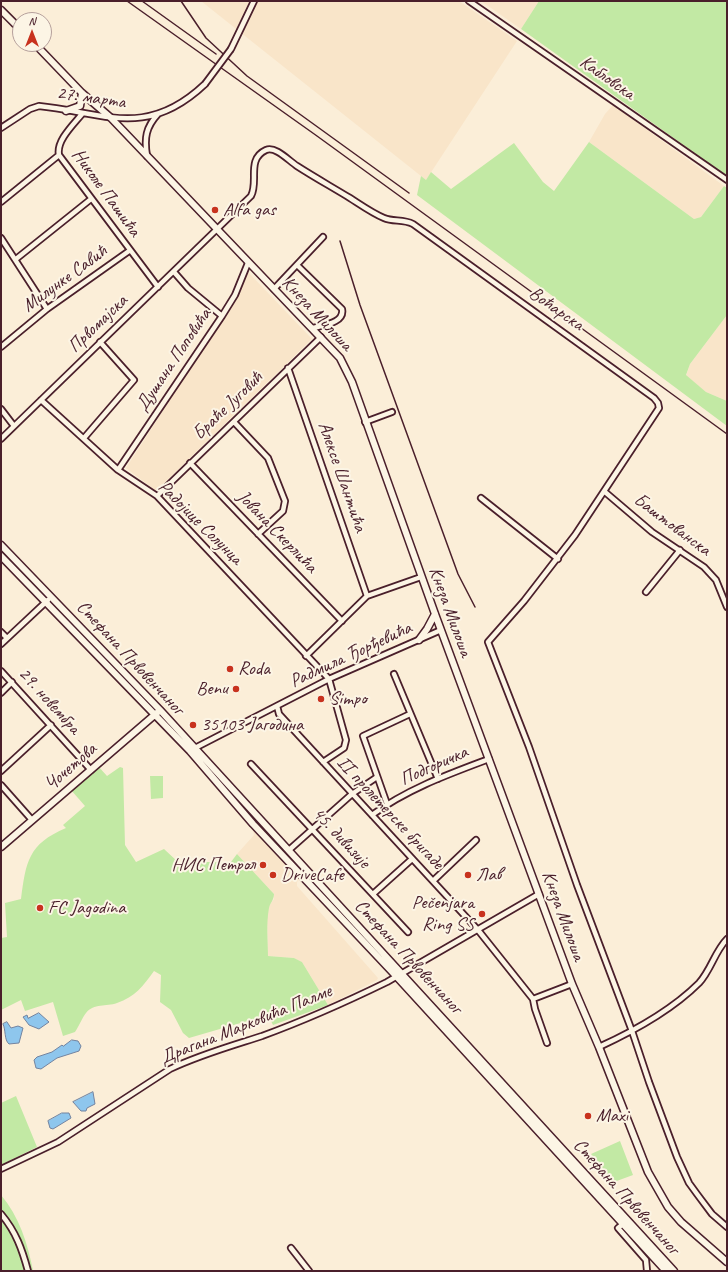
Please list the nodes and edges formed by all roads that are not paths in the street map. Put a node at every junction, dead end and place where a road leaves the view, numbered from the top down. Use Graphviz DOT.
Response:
graph roads {
  1 [pos="254,1"];
  2 [pos="469,1"];
  3 [pos="1,10"];
  4 [pos="12,21"];
  5 [pos="43,52"];
  6 [pos="82,93"];
  7 [pos="66,111"];
  8 [pos="160,112"];
  9 [pos="82,114"];
  10 [pos="111,118"];
  11 [pos="1,128"];
  12 [pos="59,156"];
  13 [pos="147,156"];
  14 [pos="727,180"];
  15 [pos="91,199"];
  16 [pos="1,202"];
  17 [pos="217,230"];
  18 [pos="323,237"];
  19 [pos="1,238"];
  20 [pos="129,251"];
  21 [pos="16,259"];
  22 [pos="248,263"];
  23 [pos="297,265"];
  24 [pos="174,272"];
  25 [pos="158,287"];
  26 [pos="274,288"];
  27 [pos="47,308"];
  28 [pos="222,316"];
  29 [pos="313,328"];
  30 [pos="321,336"];
  31 [pos="100,342"];
  32 [pos="1,347"];
  33 [pos="288,368"];
  34 [pos="41,400"];
  35 [pos="1,409"];
  36 [pos="392,412"];
  37 [pos="234,422"];
  38 [pos="365,422"];
  39 [pos="14,426"];
  40 [pos="84,438"];
  41 [pos="1,440"];
  42 [pos="190,463"];
  43 [pos="118,470"];
  44 [pos="605,492"];
  45 [pos="157,496"];
  46 [pos="481,498"];
  47 [pos="258,534"];
  48 [pos="1,545"];
  49 [pos="680,550"];
  50 [pos="1,556"];
  51 [pos="558,559"];
  52 [pos="421,576"];
  53 [pos="646,592"];
  54 [pos="367,596"];
  55 [pos="52,597"];
  56 [pos="46,603"];
  57 [pos="727,607"];
  58 [pos="435,614"];
  59 [pos="342,621"];
  60 [pos="441,630"];
  61 [pos="1,632"];
  62 [pos="7,638"];
  63 [pos="419,640"];
  64 [pos="1,644"];
  65 [pos="306,656"];
  66 [pos="1,671"];
  67 [pos="394,674"];
  68 [pos="329,679"];
  69 [pos="12,682"];
  70 [pos="1,692"];
  71 [pos="277,706"];
  72 [pos="160,710"];
  73 [pos="410,714"];
  74 [pos="154,715"];
  75 [pos="51,725"];
  76 [pos="192,750"];
  77 [pos="489,759"];
  78 [pos="323,762"];
  79 [pos="251,764"];
  80 [pos="91,770"];
  81 [pos="1,771"];
  82 [pos="377,776"];
  83 [pos="438,778"];
  84 [pos="1,785"];
  85 [pos="352,794"];
  86 [pos="387,804"];
  87 [pos="372,815"];
  88 [pos="32,820"];
  89 [pos="313,830"];
  90 [pos="476,840"];
  91 [pos="1,847"];
  92 [pos="289,850"];
  93 [pos="412,859"];
  94 [pos="306,868"];
  95 [pos="300,873"];
  96 [pos="433,881"];
  97 [pos="373,894"];
  98 [pos="539,894"];
  99 [pos="478,930"];
  100 [pos="408,932"];
  101 [pos="727,939"];
  102 [pos="399,974"];
  103 [pos="572,984"];
  104 [pos="533,999"];
  105 [pos="632,1031"];
  106 [pos="547,1043"];
  107 [pos="599,1047"];
  108 [pos="1,1169"];
  109 [pos="1,1214"];
  110 [pos="623,1224"];
  111 [pos="727,1227"];
  112 [pos="291,1248"];
  113 [pos="727,1262"];
  114 [pos="28,1271"];
  115 [pos="309,1271"];
  116 [pos="647,1271"];
  117 [pos="666,1271"];
  118 [pos="674,1271"];
  1 -- 8 [label="street, 27. марта, bridge"];
  2 -- 14 [label="street, Кабловска"];
  3 -- 4 [label="street"];
  5 -- 6 [label="street, Кнеза Милоша"];
  6 -- 7 [label="street"];
  6 -- 10 [label="street, Кнеза Милоша"];
  7 -- 9 [label="street, 27. марта"];
  7 -- 11 [label="street, 27. марта"];
  8 -- 10 [label="street, 27. марта"];
  8 -- 13 [label="street"];
  9 -- 10 [label="street, 27. марта"];
  9 -- 12 [label="street, Николе Пашића"];
  10 -- 13 [label="street, Кнеза Милоша"];
  12 -- 15 [label="street, Николе Пашића"];
  12 -- 16 [label="street"];
  13 -- 17 [label="street, Кнеза Милоша"];
  15 -- 20 [label="street, Николе Пашића"];
  15 -- 21 [label="street"];
  17 -- 22 [label="street, Кнеза Милоша"];
  17 -- 24 [label="street, Првомајска"];
  17 -- 44 [label="street, Воћарска"];
  18 -- 23 [label="street"];
  19 -- 21 [label="street"];
  20 -- 25 [label="street, Николе Пашића"];
  20 -- 27 [label="street, Милунке Савић"];
  21 -- 27 [label="street"];
  22 -- 26 [label="street, Кнеза Милоша"];
  22 -- 28 [label="street, Душана Поповића"];
  23 -- 26 [label="street"];
  23 -- 29 [label="street"];
  24 -- 25 [label="street, Првомајска"];
  24 -- 28 [label="street"];
  25 -- 31 [label="street, Првомајска"];
  26 -- 29 [label="street, Кнеза Милоша"];
  27 -- 32 [label="street, Милунке Савић"];
  28 -- 43 [label="street, Душана Поповића"];
  29 -- 30 [label="street, Кнеза Милоша"];
  30 -- 33 [label="street, Браће Југовић"];
  30 -- 38 [label="street, Кнеза Милоша"];
  31 -- 34 [label="street, Првомајска"];
  31 -- 40 [label="street"];
  33 -- 37 [label="street, Браће Југовић"];
  33 -- 54 [label="street, Алексе Шантића"];
  34 -- 39 [label="street, Првомајска"];
  34 -- 40 [label="street, Радојице Солунца"];
  35 -- 39 [label="street"];
  36 -- 38 [label="street"];
  37 -- 42 [label="street, Браће Југовић"];
  37 -- 47 [label="street"];
  38 -- 52 [label="street, Кнеза Милоша"];
  39 -- 41 [label="street, Првомајска"];
  40 -- 43 [label="street, Радојице Солунца"];
  42 -- 45 [label="street, Браће Југовић"];
  42 -- 47 [label="street, Јована Скерлића"];
  43 -- 45 [label="street, Радојице Солунца"];
  44 -- 49 [label="street, Баштованска"];
  44 -- 51 [label="street, Воћарска"];
  45 -- 65 [label="street, Радојице Солунца"];
  46 -- 51 [label="street"];
  47 -- 59 [label="street, Јована Скерлића"];
  48 -- 55 [label="street, Стефана Првовенчаног"];
  49 -- 53 [label="street"];
  49 -- 57 [label="street, Баштованска"];
  50 -- 56 [label="street, Стефана Првовенчаног"];
  51 -- 105 [label="street, Воћарска"];
  52 -- 54 [label="street"];
  52 -- 58 [label="street, Кнеза Милоша"];
  54 -- 59 [label="street"];
  55 -- 56 [label="street"];
  55 -- 72 [label="street, Стефана Првовенчаног"];
  56 -- 62 [label="street"];
  56 -- 74 [label="street, Стефана Првовенчаног"];
  58 -- 60 [label="street, Кнеза Милоша"];
  58 -- 63 [label="street"];
  59 -- 65 [label="street"];
  60 -- 63 [label="street, Радмила Ђорђевића"];
  60 -- 77 [label="street, Кнеза Милоша"];
  61 -- 62 [label="street"];
  62 -- 64 [label="street"];
  63 -- 68 [label="street, Радмила Ђорђевића"];
  65 -- 68 [label="street, Радојице Солунца"];
  66 -- 69 [label="street, 29. новембра"];
  67 -- 73 [label="street"];
  68 -- 71 [label="street, Радмила Ђорђевића"];
  68 -- 78 [label="street"];
  69 -- 70 [label="street"];
  69 -- 75 [label="street, 29. новембра"];
  71 -- 76 [label="street, Радмила Ђорђевића"];
  71 -- 78 [label="street, II пролетерске бригаде"];
  72 -- 74 [label="street, Чочетова"];
  72 -- 76 [label="street, Стефана Првовенчаног"];
  73 -- 82 [label="street"];
  73 -- 83 [label="street"];
  74 -- 76 [label="street, Стефана Првовенчаног"];
  74 -- 80 [label="street, Чочетова"];
  75 -- 80 [label="street, 29. новембра"];
  75 -- 81 [label="street"];
  76 -- 92 [label="street, Стефана Првовенчаног"];
  76 -- 95 [label="street, Стефана Првовенчаног"];
  77 -- 83 [label="street, Подгоричка"];
  77 -- 98 [label="street, Кнеза Милоша"];
  78 -- 85 [label="street, II пролетерске бригаде"];
  79 -- 89 [label="street, 45. дивизије"];
  80 -- 88 [label="street, Чочетова"];
  82 -- 85 [label="street"];
  82 -- 86 [label="street"];
  83 -- 86 [label="street, Подгоричка"];
  84 -- 88 [label="street"];
  85 -- 87 [label="street, II пролетерске бригаде"];
  85 -- 89 [label="street"];
  86 -- 87 [label="street, Подгоричка"];
  87 -- 93 [label="street, II пролетерске бригаде"];
  88 -- 91 [label="street, Чочетова"];
  89 -- 92 [label="street"];
  89 -- 97 [label="street, 45. дивизије"];
  90 -- 96 [label="street"];
  92 -- 94 [label="street, Стефана Првовенчаног"];
  93 -- 96 [label="street, II пролетерске бригаде"];
  93 -- 97 [label="street"];
  94 -- 95 [label="street"];
  94 -- 102 [label="street, Стефана Првовенчаног"];
  95 -- 102 [label="street, Стефана Првовенчаног"];
  96 -- 99 [label="street, II пролетерске бригаде"];
  97 -- 100 [label="street, 45. дивизије"];
  98 -- 99 [label="street, Драгана Марковића Палме"];
  98 -- 103 [label="street, Кнеза Милоша"];
  99 -- 102 [label="street, Драгана Марковића Палме"];
  99 -- 104 [label="street, II пролетерске бригаде"];
  101 -- 105 [label="street"];
  102 -- 108 [label="street, Драгана Марковића Палме"];
  102 -- 110 [label="street, Стефана Првовенчаног"];
  102 -- 118 [label="street, Стефана Првовенчаног"];
  103 -- 104 [label="street"];
  103 -- 107 [label="street, Кнеза Милоша"];
  104 -- 106 [label="street"];
  105 -- 107 [label="street"];
  105 -- 111 [label="street"];
  107 -- 113 [label="street, Кнеза Милоша"];
  109 -- 114 [label="street"];
  110 -- 116 [label="street"];
  110 -- 117 [label="street, Стефана Првовенчаног"];
  112 -- 115 [label="street"];
}
